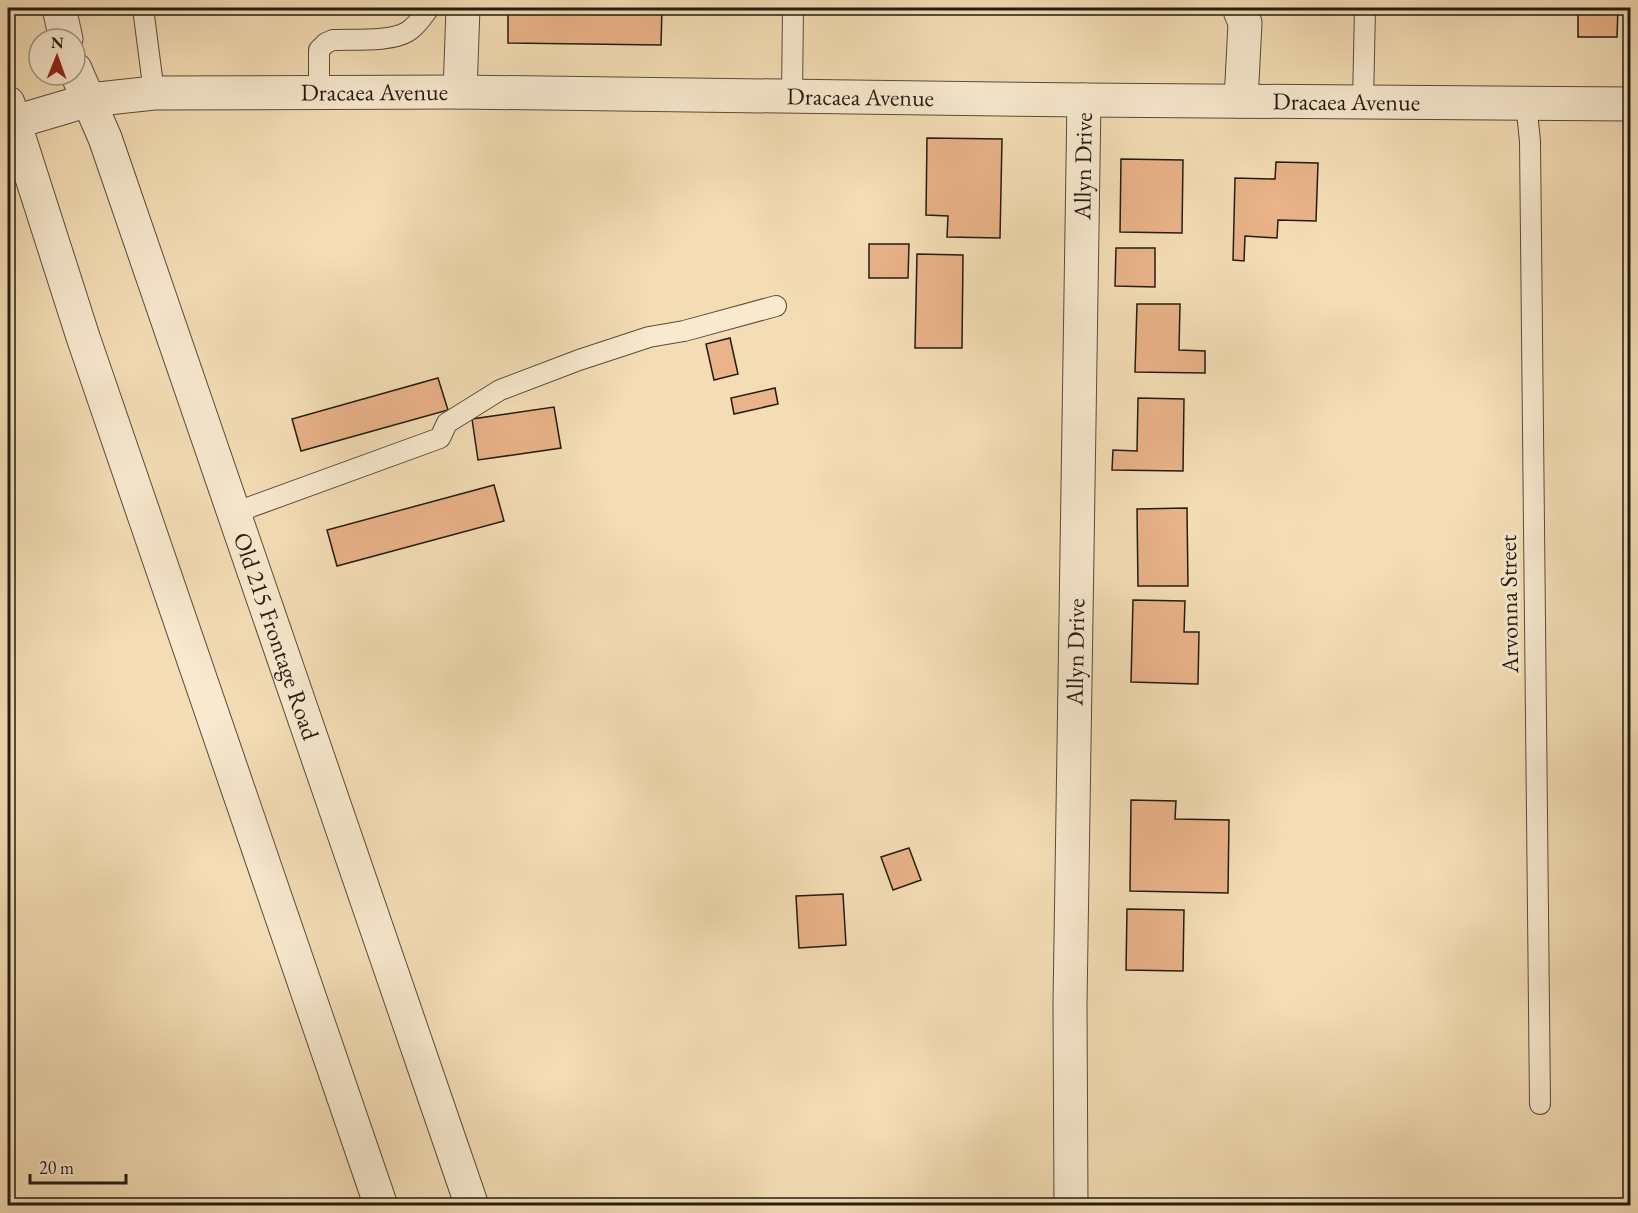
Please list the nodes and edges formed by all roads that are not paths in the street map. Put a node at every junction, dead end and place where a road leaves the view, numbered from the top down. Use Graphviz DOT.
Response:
graph roads {
  1 [pos="59,8"];
  2 [pos="143,8"];
  3 [pos="429,8"];
  4 [pos="463,8"];
  5 [pos="793,8"];
  6 [pos="1239,8"];
  7 [pos="1365,8"];
  8 [pos="63,27"];
  9 [pos="83,87"];
  10 [pos="319,92"];
  11 [pos="460,92"];
  12 [pos="154,93"];
  13 [pos="792,96"];
  14 [pos="89,100"];
  15 [pos="1084,100"];
  16 [pos="1241,101"];
  17 [pos="1363,102"];
  18 [pos="1526,104"];
  19 [pos="1630,104"];
  20 [pos="11,112"];
  21 [pos="776,306"];
  22 [pos="234,513"];
  23 [pos="1540,1104"];
  24 [pos="381,1206"];
  25 [pos="472,1206"];
  26 [pos="1071,1206"];
  1 -- 8 [label="street"];
  2 -- 12 [label="lane"];
  3 -- 10 [label="lane"];
  4 -- 11 [label="street"];
  5 -- 13 [label="lane"];
  6 -- 16 [label="street"];
  7 -- 17 [label="lane"];
  9 -- 14 [label="street, Old 215 Frontage Road"];
  10 -- 11 [label="street, Dracaea Avenue"];
  10 -- 12 [label="street, Dracaea Avenue"];
  11 -- 13 [label="street, Dracaea Avenue"];
  12 -- 14 [label="street, Dracaea Avenue"];
  13 -- 15 [label="street, Dracaea Avenue"];
  14 -- 20 [label="street, Dracaea Avenue"];
  14 -- 22 [label="street, Old 215 Frontage Road"];
  15 -- 16 [label="street, Dracaea Avenue"];
  15 -- 26 [label="street, Allyn Drive"];
  16 -- 17 [label="street, Dracaea Avenue"];
  17 -- 18 [label="street, Dracaea Avenue"];
  18 -- 19 [label="street, Dracaea Avenue"];
  18 -- 23 [label="lane, Arvonna Street"];
  20 -- 24 [label="street"];
  21 -- 22 [label="lane"];
  22 -- 25 [label="street, Old 215 Frontage Road"];
}
